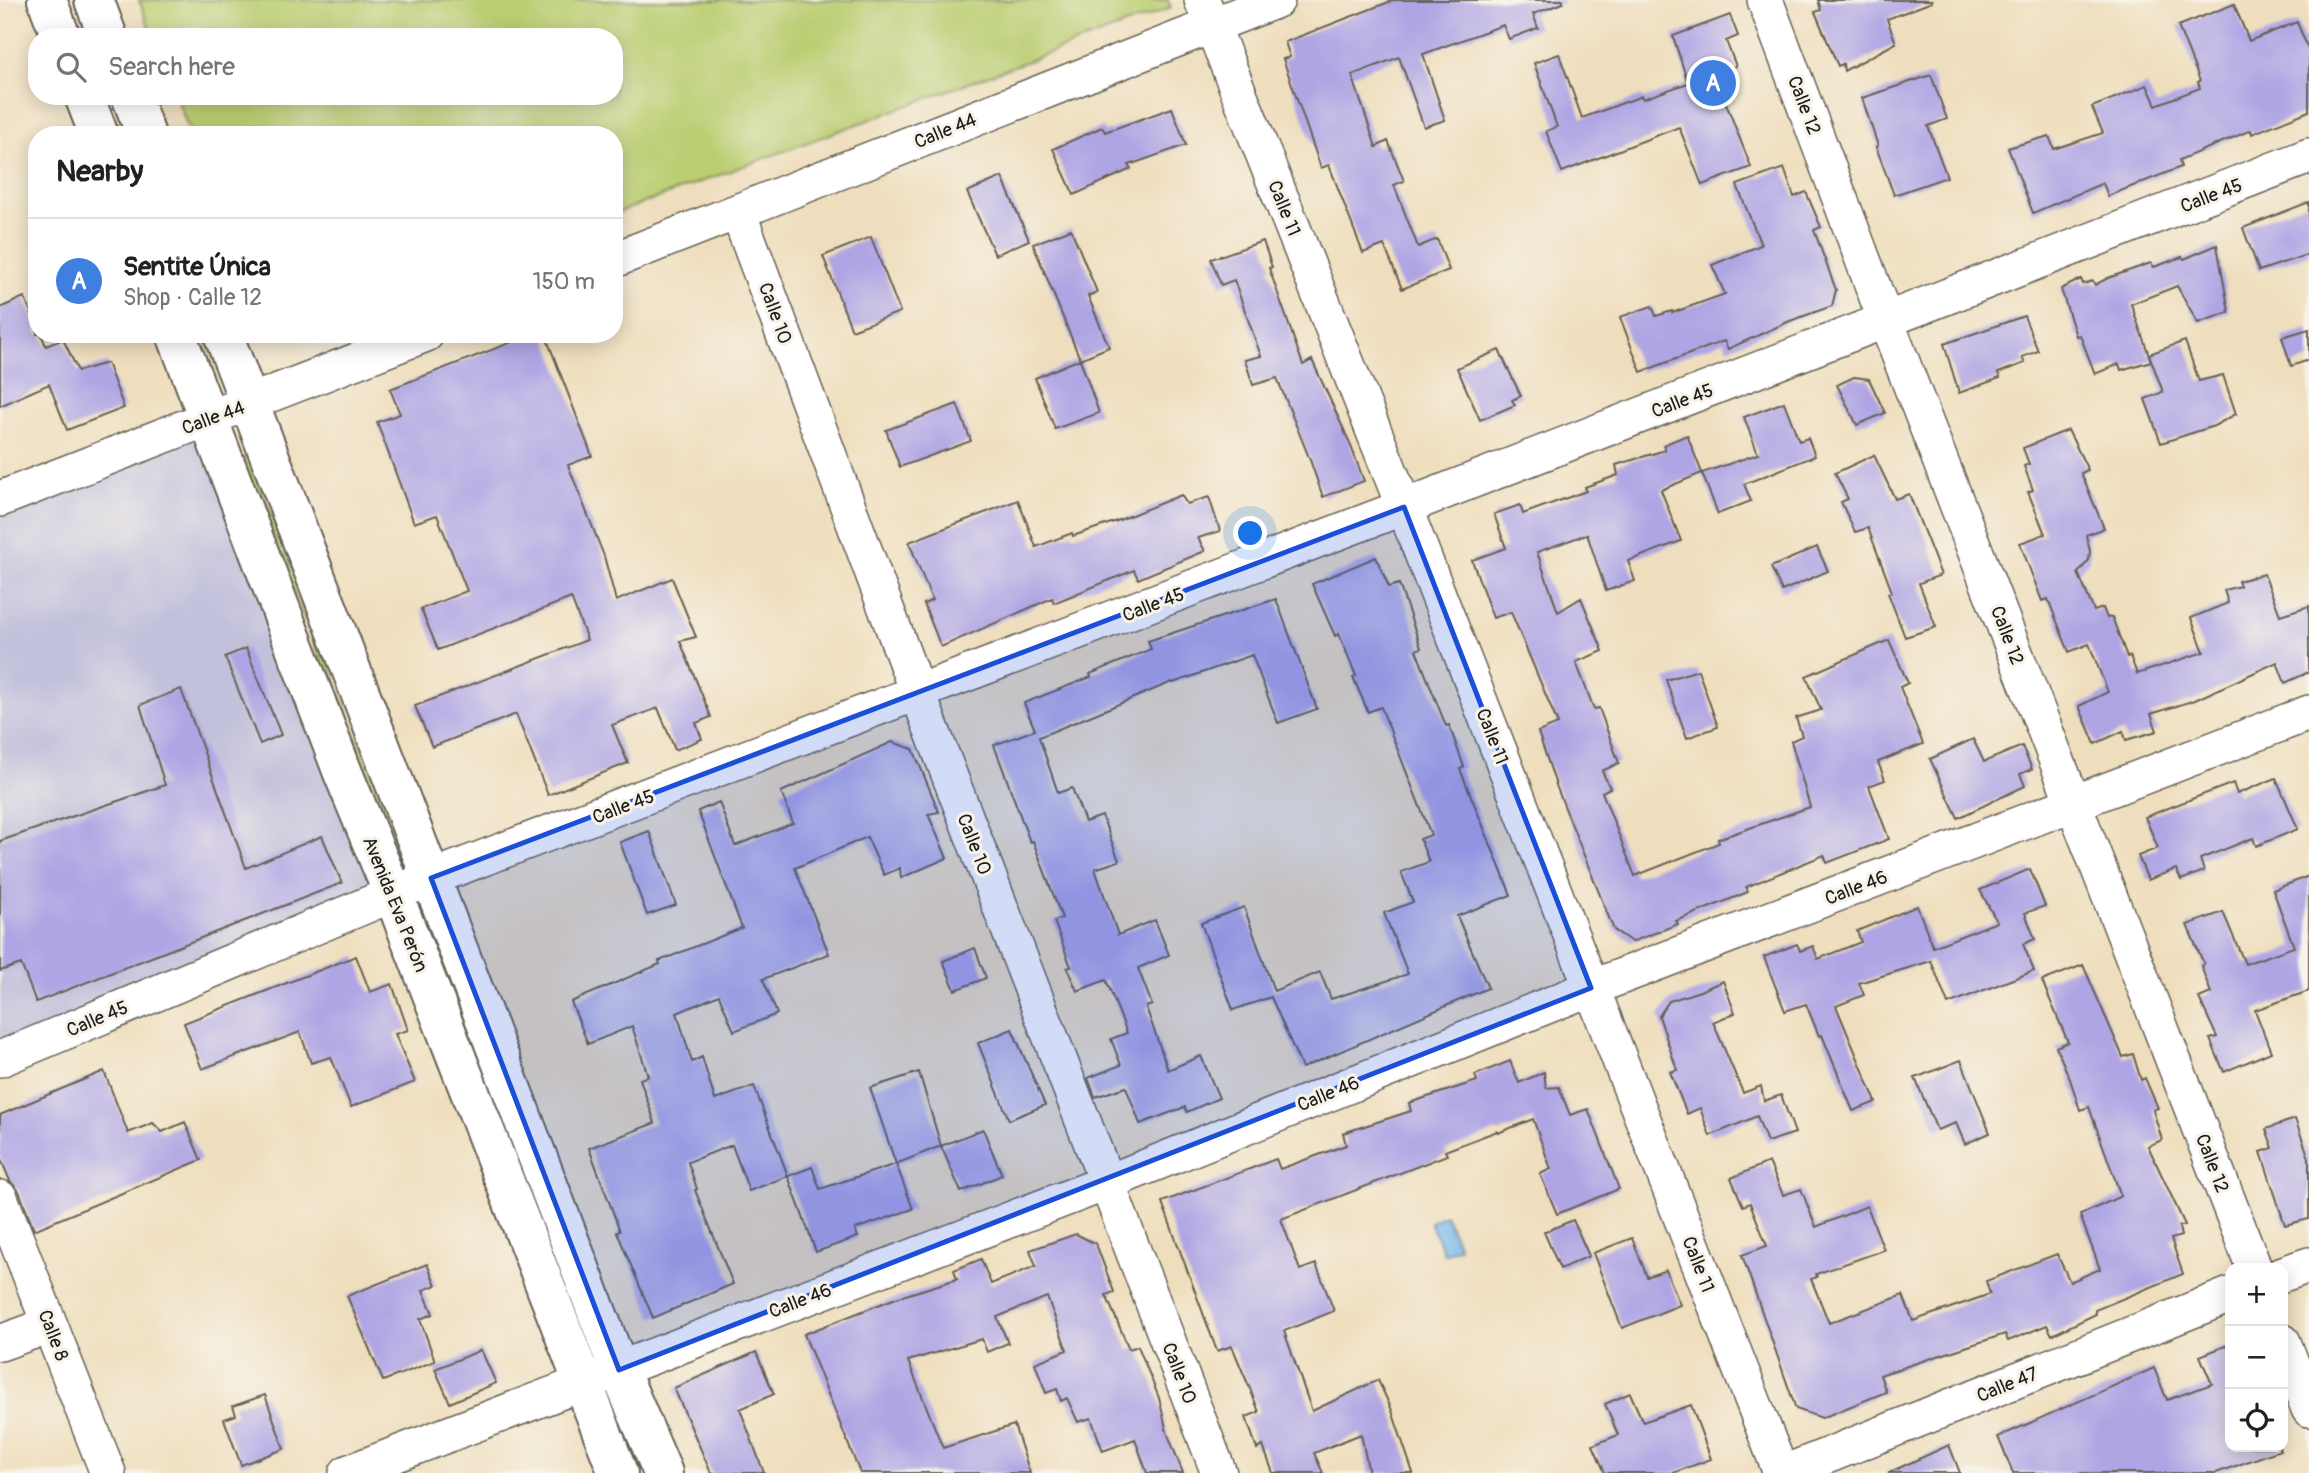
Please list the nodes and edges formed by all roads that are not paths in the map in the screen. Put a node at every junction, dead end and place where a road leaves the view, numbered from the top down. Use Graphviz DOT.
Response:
graph roads {
  1 [pos="47,0"];
  2 [pos="94,0"];
  3 [pos="1277,0"];
  4 [pos="1765,0"];
  5 [pos="1207,12"];
  6 [pos="58,28"];
  7 [pos="105,28"];
  8 [pos="87,105"];
  9 [pos="134,105"];
  10 [pos="96,126"];
  11 [pos="143,126"];
  12 [pos="2309,156"];
  13 [pos="738,212"];
  14 [pos="623,257"];
  15 [pos="1886,321"];
  16 [pos="179,343"];
  17 [pos="226,343"];
  18 [pos="403,343"];
  19 [pos="249,403"];
  20 [pos="208,417"];
  21 [pos="0,499"];
  22 [pos="1404,508"];
  23 [pos="918,694"];
  24 [pos="2309,713"];
  25 [pos="2074,804"];
  26 [pos="431,878"];
  27 [pos="393,894"];
  28 [pos="1591,988"];
  29 [pos="0,1059"];
  30 [pos="1106,1182"];
  31 [pos="0,1198"];
  32 [pos="2252,1263"];
  33 [pos="2309,1265"];
  34 [pos="2288,1273"];
  35 [pos="2225,1297"];
  36 [pos="50,1325"];
  37 [pos="0,1343"];
  38 [pos="2288,1355"];
  39 [pos="602,1376"];
  40 [pos="2309,1409"];
  41 [pos="108,1473"];
  42 [pos="347,1473"];
  43 [pos="618,1473"];
  44 [pos="663,1473"];
  45 [pos="1219,1473"];
  46 [pos="1783,1473"];
  1 -- 6 [label="main road"];
  2 -- 7 [label="main road"];
  3 -- 5 [label="street, Calle 44"];
  4 -- 15 [label="street, Calle 12"];
  5 -- 13 [label="street, Calle 44"];
  5 -- 22 [label="street, Calle 11"];
  8 -- 10 [label="main road"];
  9 -- 11 [label="main road"];
  12 -- 15 [label="street, Calle 45"];
  13 -- 14 [label="street, Calle 44"];
  13 -- 23 [label="street, Calle 10"];
  15 -- 22 [label="street, Calle 45"];
  15 -- 25 [label="street, Calle 12"];
  16 -- 20 [label="main road, Avenida Eva Perón"];
  17 -- 19 [label="main road, Avenida Eva Perón"];
  18 -- 19 [label="street, Calle 44"];
  19 -- 20 [label="street, Calle 44"];
  19 -- 26 [label="main road, Avenida Eva Perón"];
  20 -- 21 [label="street, Calle 44"];
  20 -- 27 [label="main road, Avenida Eva Perón"];
  22 -- 23 [label="street, Calle 45"];
  22 -- 28 [label="street, Calle 11"];
  23 -- 26 [label="street, Calle 45"];
  23 -- 30 [label="street, Calle 10"];
  24 -- 25 [label="street, Calle 46"];
  25 -- 28 [label="street, Calle 46"];
  25 -- 32 [label="street, Calle 12"];
  26 -- 27 [label="street, Calle 45"];
  26 -- 39 [label="main road, Avenida Eva Perón"];
  27 -- 29 [label="street, Calle 45"];
  27 -- 39 [label="main road, Avenida Eva Perón"];
  28 -- 30 [label="street, Calle 46"];
  28 -- 46 [label="street, Calle 11"];
  30 -- 39 [label="street, Calle 46"];
  30 -- 45 [label="street, Calle 10"];
  31 -- 36 [label="street, Calle 8"];
  33 -- 34 [label="street"];
  35 -- 46 [label="street, Calle 47"];
  36 -- 37 [label="street"];
  36 -- 41 [label="street, Calle 8"];
  38 -- 40 [label="street"];
  39 -- 42 [label="street, Calle 46"];
  39 -- 43 [label="main road, Avenida Eva Perón"];
  39 -- 44 [label="main road, Avenida Eva Perón"];
}
